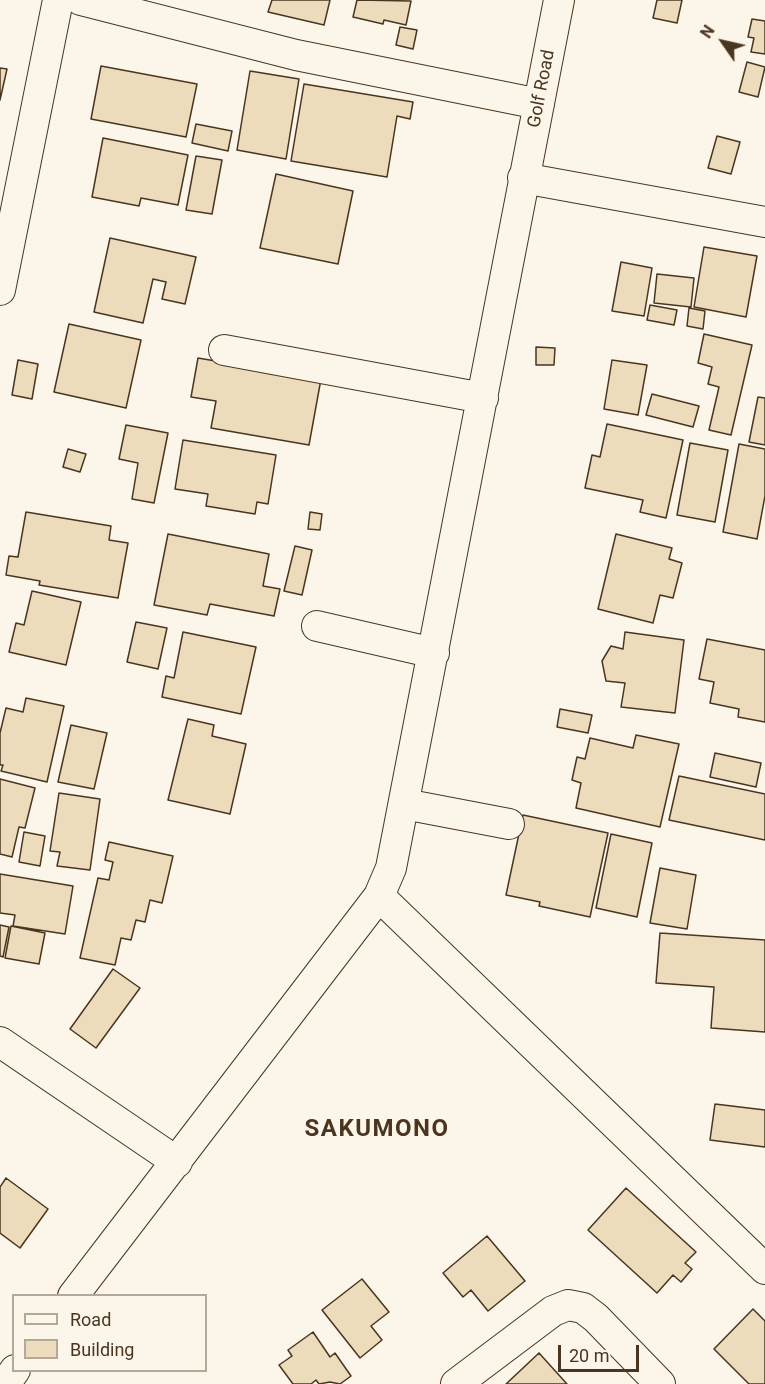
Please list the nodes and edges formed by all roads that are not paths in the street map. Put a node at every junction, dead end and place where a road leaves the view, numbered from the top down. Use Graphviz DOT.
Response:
graph roads {
  1 [pos="58,0"];
  2 [pos="81,0"];
  3 [pos="559,0"];
  4 [pos="538,104"];
  5 [pos="523,178"];
  6 [pos="765,222"];
  7 [pos="1,280"];
  8 [pos="224,350"];
  9 [pos="483,398"];
  10 [pos="317,626"];
  11 [pos="434,653"];
  12 [pos="404,804"];
  13 [pos="509,824"];
  14 [pos="379,896"];
  15 [pos="0,1042"];
  16 [pos="177,1162"];
  17 [pos="765,1269"];
  18 [pos="76,1294"];
  19 [pos="14,1372"];
  20 [pos="5,1384"];
  21 [pos="456,1384"];
  22 [pos="660,1384"];
  1 -- 7 [label="street"];
  2 -- 4 [label="street"];
  3 -- 4 [label="street, Golf Road"];
  4 -- 5 [label="street, Golf Road"];
  5 -- 6 [label="street"];
  5 -- 9 [label="street, Golf Road"];
  8 -- 9 [label="street"];
  9 -- 11 [label="street, Golf Road"];
  10 -- 11 [label="street"];
  11 -- 12 [label="street, Golf Road"];
  12 -- 13 [label="street"];
  12 -- 14 [label="street, Golf Road"];
  14 -- 16 [label="street, Golf Road"];
  14 -- 17 [label="street"];
  15 -- 16 [label="street"];
  16 -- 18 [label="street, Golf Road"];
  19 -- 20 [label="street"];
  21 -- 22 [label="street"];
}
